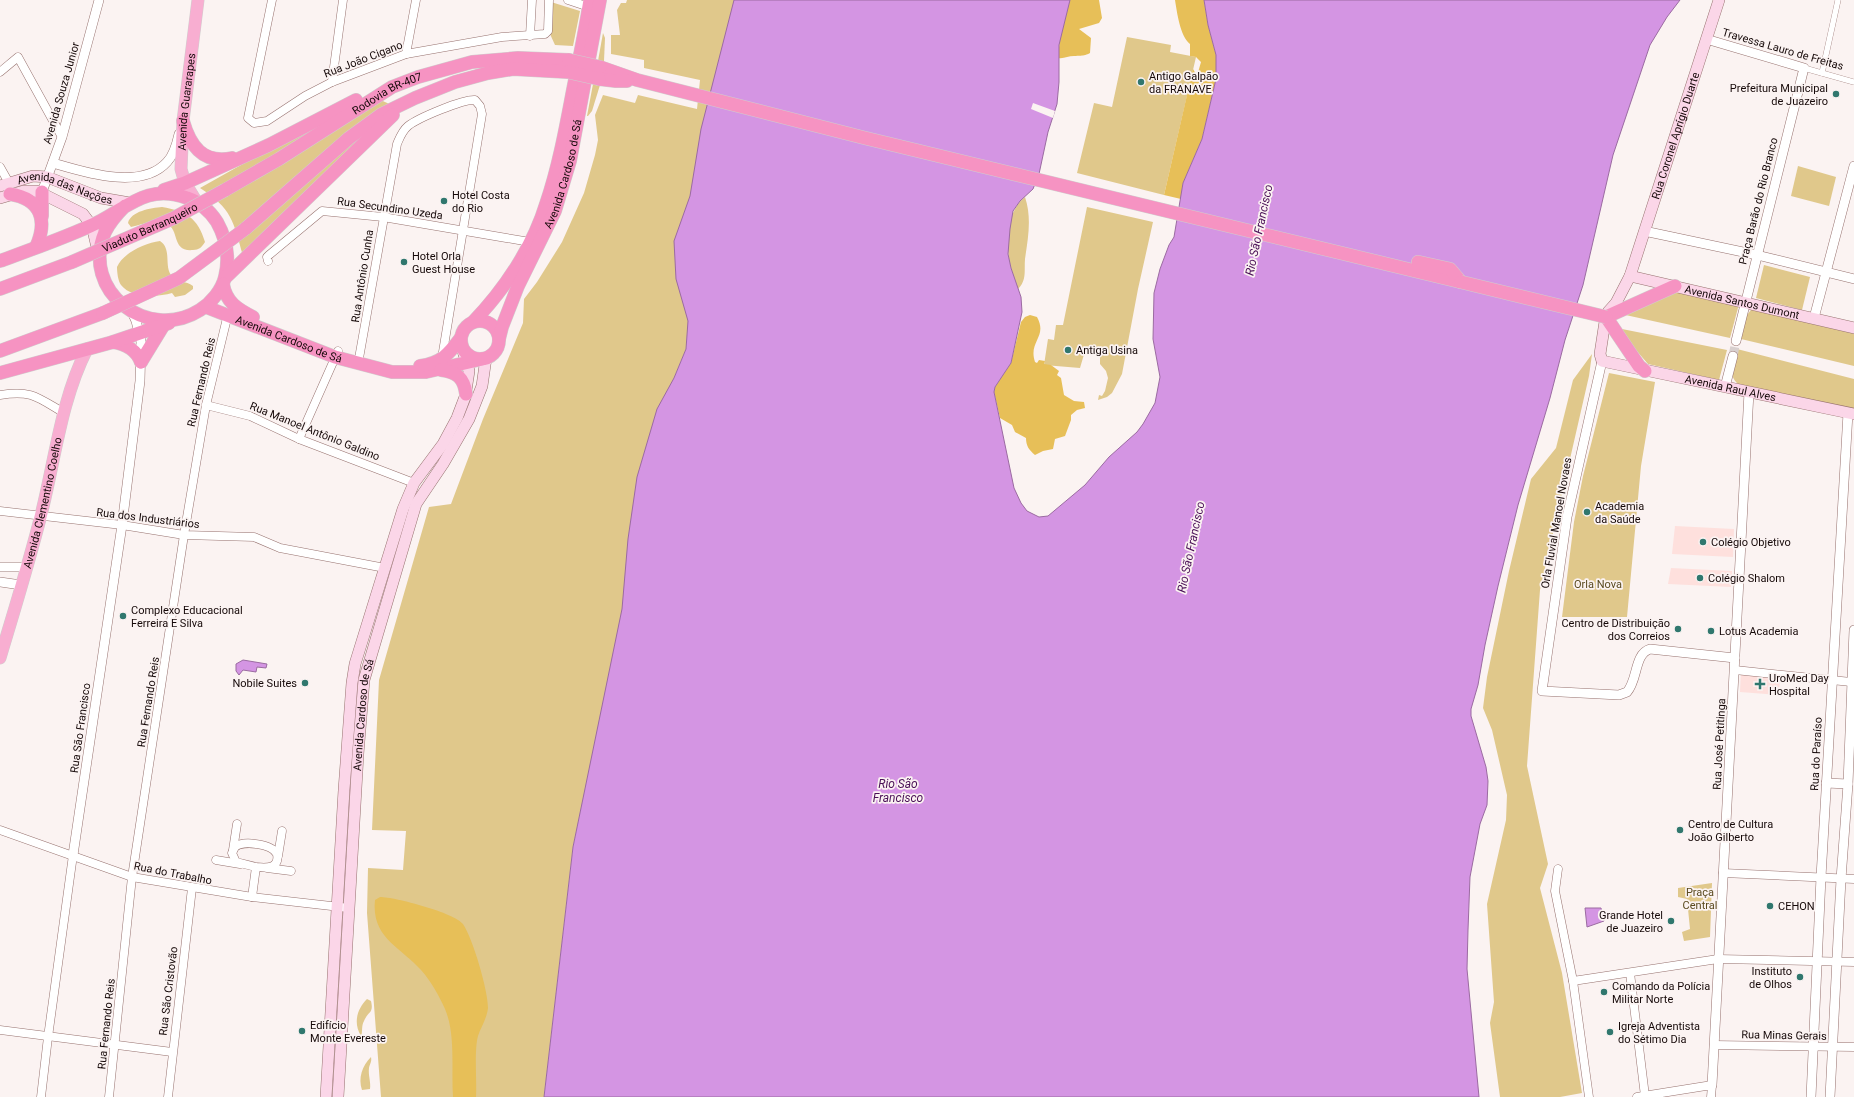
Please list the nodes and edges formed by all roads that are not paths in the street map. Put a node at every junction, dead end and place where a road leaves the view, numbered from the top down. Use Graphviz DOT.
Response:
graph roads {
  1 [pos="99,0"];
  2 [pos="198,0"];
  3 [pos="272,0"];
  4 [pos="343,0"];
  5 [pos="416,0"];
  6 [pos="532,0"];
  7 [pos="549,0"];
  8 [pos="568,0"];
  9 [pos="600,0"];
  10 [pos="1718,0"];
  11 [pos="1838,0"];
  12 [pos="589,3"];
  13 [pos="530,36"];
  14 [pos="1706,40"];
  15 [pos="406,54"];
  16 [pos="568,66"];
  17 [pos="1804,68"];
  18 [pos="0,72"];
  19 [pos="1822,73"];
  20 [pos="332,82"];
  21 [pos="1854,82"];
  22 [pos="392,88"];
  23 [pos="415,98"];
  24 [pos="183,121"];
  25 [pos="62,137"];
  26 [pos="243,156"];
  27 [pos="53,163"];
  28 [pos="1854,166"];
  29 [pos="0,167"];
  30 [pos="46,177"];
  31 [pos="185,183"];
  32 [pos="5,190"];
  33 [pos="225,190"];
  34 [pos="42,192"];
  35 [pos="156,193"];
  36 [pos="196,201"];
  37 [pos="127,204"];
  38 [pos="42,216"];
  39 [pos="383,217"];
  40 [pos="92,226"];
  41 [pos="463,230"];
  42 [pos="1644,231"];
  43 [pos="530,242"];
  44 [pos="36,247"];
  45 [pos="1345,253"];
  46 [pos="1757,255"];
  47 [pos="0,261"];
  48 [pos="268,261"];
  49 [pos="101,266"];
  50 [pos="1825,272"];
  51 [pos="1630,276"];
  52 [pos="1854,279"];
  53 [pos="224,281"];
  54 [pos="1462,282"];
  55 [pos="1675,286"];
  56 [pos="0,289"];
  57 [pos="1744,303"];
  58 [pos="206,307"];
  59 [pos="132,312"];
  60 [pos="228,314"];
  61 [pos="1607,314"];
  62 [pos="185,318"];
  63 [pos="1814,318"];
  64 [pos="473,322"];
  65 [pos="162,326"];
  66 [pos="1854,328"];
  67 [pos="140,333"];
  68 [pos="499,339"];
  69 [pos="1736,341"];
  70 [pos="113,342"];
  71 [pos="87,349"];
  72 [pos="0,351"];
  73 [pos="464,351"];
  74 [pos="337,354"];
  75 [pos="1733,356"];
  76 [pos="484,359"];
  77 [pos="359,360"];
  78 [pos="142,362"];
  79 [pos="1605,362"];
  80 [pos="442,365"];
  81 [pos="1642,368"];
  82 [pos="0,373"];
  83 [pos="1725,387"];
  84 [pos="1749,392"];
  85 [pos="466,394"];
  86 [pos="0,395"];
  87 [pos="206,405"];
  88 [pos="64,413"];
  89 [pos="1851,414"];
  90 [pos="299,439"];
  91 [pos="414,483"];
  92 [pos="0,510"];
  93 [pos="41,516"];
  94 [pos="122,525"];
  95 [pos="184,535"];
  96 [pos="0,567"];
  97 [pos="26,567"];
  98 [pos="384,568"];
  99 [pos="0,582"];
  100 [pos="21,585"];
  101 [pos="1854,630"];
  102 [pos="0,658"];
  103 [pos="1735,658"];
  104 [pos="1735,670"];
  105 [pos="1832,680"];
  106 [pos="1852,688"];
  107 [pos="1826,783"];
  108 [pos="1848,784"];
  109 [pos="237,824"];
  110 [pos="0,830"];
  111 [pos="282,831"];
  112 [pos="232,853"];
  113 [pos="73,855"];
  114 [pos="278,857"];
  115 [pos="216,860"];
  116 [pos="243,865"];
  117 [pos="256,867"];
  118 [pos="266,868"];
  119 [pos="1558,868"];
  120 [pos="291,871"];
  121 [pos="1723,874"];
  122 [pos="132,877"];
  123 [pos="1821,877"];
  124 [pos="1841,879"];
  125 [pos="1854,879"];
  126 [pos="192,888"];
  127 [pos="252,897"];
  128 [pos="343,908"];
  129 [pos="1718,959"];
  130 [pos="1817,961"];
  131 [pos="1837,961"];
  132 [pos="1854,962"];
  133 [pos="1630,973"];
  134 [pos="1573,981"];
  135 [pos="0,1030"];
  136 [pos="48,1036"];
  137 [pos="1714,1044"];
  138 [pos="115,1045"];
  139 [pos="1814,1046"];
  140 [pos="1833,1047"];
  141 [pos="1854,1047"];
  142 [pos="172,1052"];
  143 [pos="1712,1086"];
  144 [pos="1641,1096"];
  145 [pos="41,1097"];
  146 [pos="109,1097"];
  147 [pos="168,1097"];
  148 [pos="326,1097"];
  149 [pos="338,1097"];
  150 [pos="1589,1097"];
  151 [pos="1711,1097"];
  152 [pos="1811,1097"];
  153 [pos="1830,1097"];
  1 -- 25 [label="street, Avenida Souza Junior"];
  2 -- 24 [label="main road, Avenida Guararapes"];
  3 -- 20 [label="street, Rua João Cigano"];
  4 -- 20 [label="street"];
  5 -- 15 [label="street"];
  6 -- 13 [label="street"];
  7 -- 13 [label="street, Rua João Cigano"];
  8 -- 12 [label="street"];
  9 -- 68 [label="highway, Avenida Cardoso de Sá"];
  10 -- 14 [label="main road, Rua Coronel Aprígio Duarte"];
  11 -- 19 [label="street"];
  12 -- 43 [label="highway, Avenida Cardoso de Sá"];
  13 -- 15 [label="street, Rua João Cigano"];
  14 -- 17 [label="street, Travessa Lauro de Freitas"];
  14 -- 42 [label="main road, Rua Coronel Aprígio Duarte"];
  15 -- 20 [label="street, Rua João Cigano"];
  16 -- 22 [label="highway, Rodovia BR-407"];
  16 -- 23 [label="highway, Rodovia BR-407"];
  16 -- 45 [label="highway, bridge"];
  17 -- 19 [label="street, Travessa Lauro de Freitas"];
  17 -- 46 [label="street, Praça Barão do Rio Branco"];
  18 -- 25 [label="street"];
  19 -- 21 [label="street, Travessa Lauro de Freitas"];
  22 -- 26 [label="highway"];
  22 -- 33 [label="highway, Rodovia BR-407"];
  23 -- 53 [label="highway"];
  23 -- 72 [label="highway, Rodovia BR-407, bridge"];
  24 -- 26 [label="highway"];
  24 -- 27 [label="street"];
  24 -- 31 [label="main road, Avenida Guararapes"];
  25 -- 27 [label="street, Avenida Souza Junior"];
  26 -- 31 [label="highway"];
  27 -- 30 [label="street, Avenida Souza Junior"];
  28 -- 50 [label="street"];
  29 -- 32 [label="street"];
  30 -- 32 [label="main road, Avenida das Nações"];
  30 -- 34 [label="street, Avenida Souza Junior"];
  30 -- 37 [label="main road, Avenida das Nações"];
  31 -- 35 [label="highway"];
  31 -- 36 [label="main road, Avenida Guararapes"];
  32 -- 34 [label="main road, Avenida das Nações"];
  32 -- 38 [label="highway"];
  33 -- 56 [label="highway, Viaduto Barranqueiro, bridge"];
  34 -- 38 [label="highway"];
  34 -- 40 [label="main road, Avenida das Nações"];
  35 -- 36 [label="highway"];
  35 -- 37 [label="highway"];
  36 -- 53 [label="highway"];
  37 -- 40 [label="highway"];
  37 -- 49 [label="highway"];
  38 -- 44 [label="highway"];
  39 -- 41 [label="street, Rua Secundino Uzeda"];
  39 -- 41 [label="street, Rua Antônio Cunha"];
  39 -- 48 [label="street, Rua Secundino Uzeda"];
  39 -- 77 [label="street, Rua Antônio Cunha"];
  40 -- 44 [label="highway"];
  40 -- 49 [label="main road"];
  41 -- 43 [label="street, Rua Secundino Uzeda"];
  41 -- 80 [label="street"];
  42 -- 46 [label="street"];
  42 -- 51 [label="main road, Rua Coronel Aprígio Duarte"];
  43 -- 64 [label="highway, Avenida Cardoso de Sá"];
  44 -- 47 [label="highway"];
  45 -- 54 [label="highway"];
  45 -- 54 [label="highway"];
  46 -- 50 [label="street"];
  46 -- 57 [label="street, Praça Barão do Rio Branco"];
  49 -- 59 [label="highway"];
  50 -- 52 [label="street"];
  50 -- 63 [label="street"];
  51 -- 55 [label="main road, Avenida Santos Dumont"];
  51 -- 61 [label="main road, Rua Coronel Aprígio Duarte"];
  53 -- 58 [label="highway"];
  53 -- 74 [label="highway, Avenida Cardoso de Sá"];
  54 -- 61 [label="highway, bridge"];
  55 -- 57 [label="main road, Avenida Santos Dumont"];
  55 -- 61 [label="highway"];
  57 -- 63 [label="main road, Avenida Santos Dumont"];
  57 -- 69 [label="street, Praça Barão do Rio Branco"];
  58 -- 60 [label="highway, Avenida Cardoso de Sá"];
  58 -- 62 [label="highway"];
  59 -- 62 [label="highway"];
  59 -- 67 [label="street, Rua São Francisco"];
  60 -- 74 [label="highway, Avenida Cardoso de Sá"];
  60 -- 87 [label="street, Rua Fernando Reis"];
  61 -- 79 [label="main road"];
  61 -- 81 [label="highway"];
  62 -- 65 [label="highway"];
  63 -- 66 [label="main road, Avenida Santos Dumont"];
  64 -- 68 [label="highway"];
  64 -- 73 [label="highway"];
  65 -- 67 [label="highway"];
  65 -- 78 [label="highway"];
  67 -- 70 [label="highway"];
  67 -- 78 [label="street, Rua São Francisco"];
  68 -- 76 [label="highway"];
  70 -- 71 [label="highway"];
  70 -- 78 [label="highway"];
  71 -- 82 [label="highway"];
  71 -- 88 [label="main road, Avenida Clementino Coelho"];
  73 -- 76 [label="highway"];
  73 -- 80 [label="highway, Avenida Cardoso de Sá"];
  73 -- 80 [label="highway"];
  73 -- 85 [label="main road, Avenida Cardoso de Sá"];
  74 -- 77 [label="highway, Avenida Cardoso de Sá"];
  74 -- 90 [label="street"];
  75 -- 83 [label="street"];
  76 -- 128 [label="main road, Avenida Cardoso de Sá"];
  77 -- 80 [label="highway, Avenida Cardoso de Sá"];
  78 -- 94 [label="street, Rua São Francisco"];
  79 -- 81 [label="main road, Avenida Raul Alves"];
  79 -- 103 [label="street, Orla Fluvial Manoel Novaes"];
  80 -- 85 [label="highway"];
  81 -- 83 [label="main road, Avenida Raul Alves"];
  83 -- 84 [label="main road, Avenida Raul Alves"];
  84 -- 89 [label="main road, Avenida Raul Alves"];
  84 -- 103 [label="street, Rua José Petitinga"];
  85 -- 91 [label="main road, Avenida Cardoso de Sá"];
  86 -- 88 [label="street"];
  87 -- 90 [label="street, Rua Manoel Antônio Galdino"];
  87 -- 95 [label="street, Rua Fernando Reis"];
  88 -- 93 [label="main road, Avenida Clementino Coelho"];
  89 -- 105 [label="street, Rua do Paraíso"];
  90 -- 91 [label="street, Rua Manoel Antônio Galdino"];
  91 -- 98 [label="main road, Avenida Cardoso de Sá"];
  92 -- 93 [label="street, Rua dos Industriários"];
  93 -- 94 [label="street, Rua dos Industriários"];
  93 -- 97 [label="main road, Avenida Clementino Coelho"];
  94 -- 95 [label="street, Rua dos Industriários"];
  94 -- 113 [label="street, Rua São Francisco"];
  95 -- 98 [label="street, Rua dos Industriários"];
  95 -- 122 [label="street, Rua Fernando Reis"];
  96 -- 97 [label="street"];
  97 -- 100 [label="main road, Avenida Clementino Coelho"];
  98 -- 128 [label="main road, Avenida Cardoso de Sá"];
  99 -- 100 [label="street"];
  100 -- 102 [label="main road, Avenida Clementino Coelho"];
  101 -- 106 [label="street"];
  103 -- 104 [label="street, Rua José Petitinga"];
  104 -- 105 [label="street"];
  104 -- 121 [label="street, Rua José Petitinga"];
  105 -- 106 [label="street"];
  105 -- 107 [label="street, Rua do Paraíso"];
  106 -- 108 [label="street"];
  107 -- 108 [label="street"];
  107 -- 123 [label="street, Rua do Paraíso"];
  108 -- 124 [label="street"];
  109 -- 112 [label="street"];
  110 -- 113 [label="street, Rua do Trabalho"];
  111 -- 114 [label="street"];
  112 -- 114 [label="street"];
  112 -- 116 [label="street"];
  113 -- 122 [label="street, Rua do Trabalho"];
  113 -- 136 [label="street, Rua São Francisco"];
  114 -- 118 [label="street"];
  115 -- 116 [label="street"];
  116 -- 117 [label="street"];
  117 -- 118 [label="street"];
  117 -- 127 [label="street"];
  118 -- 120 [label="street"];
  119 -- 134 [label="street"];
  121 -- 123 [label="street"];
  121 -- 129 [label="street, Rua José Petitinga"];
  122 -- 126 [label="street, Rua do Trabalho"];
  122 -- 138 [label="street, Rua Fernando Reis"];
  123 -- 124 [label="street"];
  123 -- 130 [label="street, Rua do Paraíso"];
  124 -- 125 [label="street"];
  124 -- 131 [label="street"];
  126 -- 127 [label="street, Rua do Trabalho"];
  126 -- 142 [label="street, Rua São Cristovão"];
  127 -- 128 [label="street, Rua do Trabalho"];
  128 -- 148 [label="main road, Avenida Cardoso de Sá"];
  128 -- 149 [label="main road, Avenida Cardoso de Sá"];
  129 -- 130 [label="street"];
  129 -- 133 [label="street"];
  129 -- 137 [label="street, Rua José Petitinga"];
  130 -- 131 [label="street"];
  130 -- 139 [label="street, Rua do Paraíso"];
  131 -- 132 [label="street"];
  131 -- 140 [label="street"];
  133 -- 134 [label="street"];
  133 -- 144 [label="street"];
  134 -- 150 [label="street"];
  135 -- 136 [label="street"];
  136 -- 138 [label="street"];
  136 -- 145 [label="street, Rua São Francisco"];
  137 -- 139 [label="street, Rua Minas Gerais"];
  137 -- 143 [label="street, Rua José Petitinga"];
  138 -- 142 [label="street"];
  138 -- 146 [label="street, Rua Fernando Reis"];
  139 -- 140 [label="street, Rua Minas Gerais"];
  139 -- 152 [label="street, Rua do Paraíso"];
  140 -- 141 [label="street, Rua Minas Gerais"];
  140 -- 153 [label="street"];
  142 -- 147 [label="street, Rua São Cristovão"];
  143 -- 144 [label="street"];
  143 -- 151 [label="street, Rua José Petitinga"];
}
